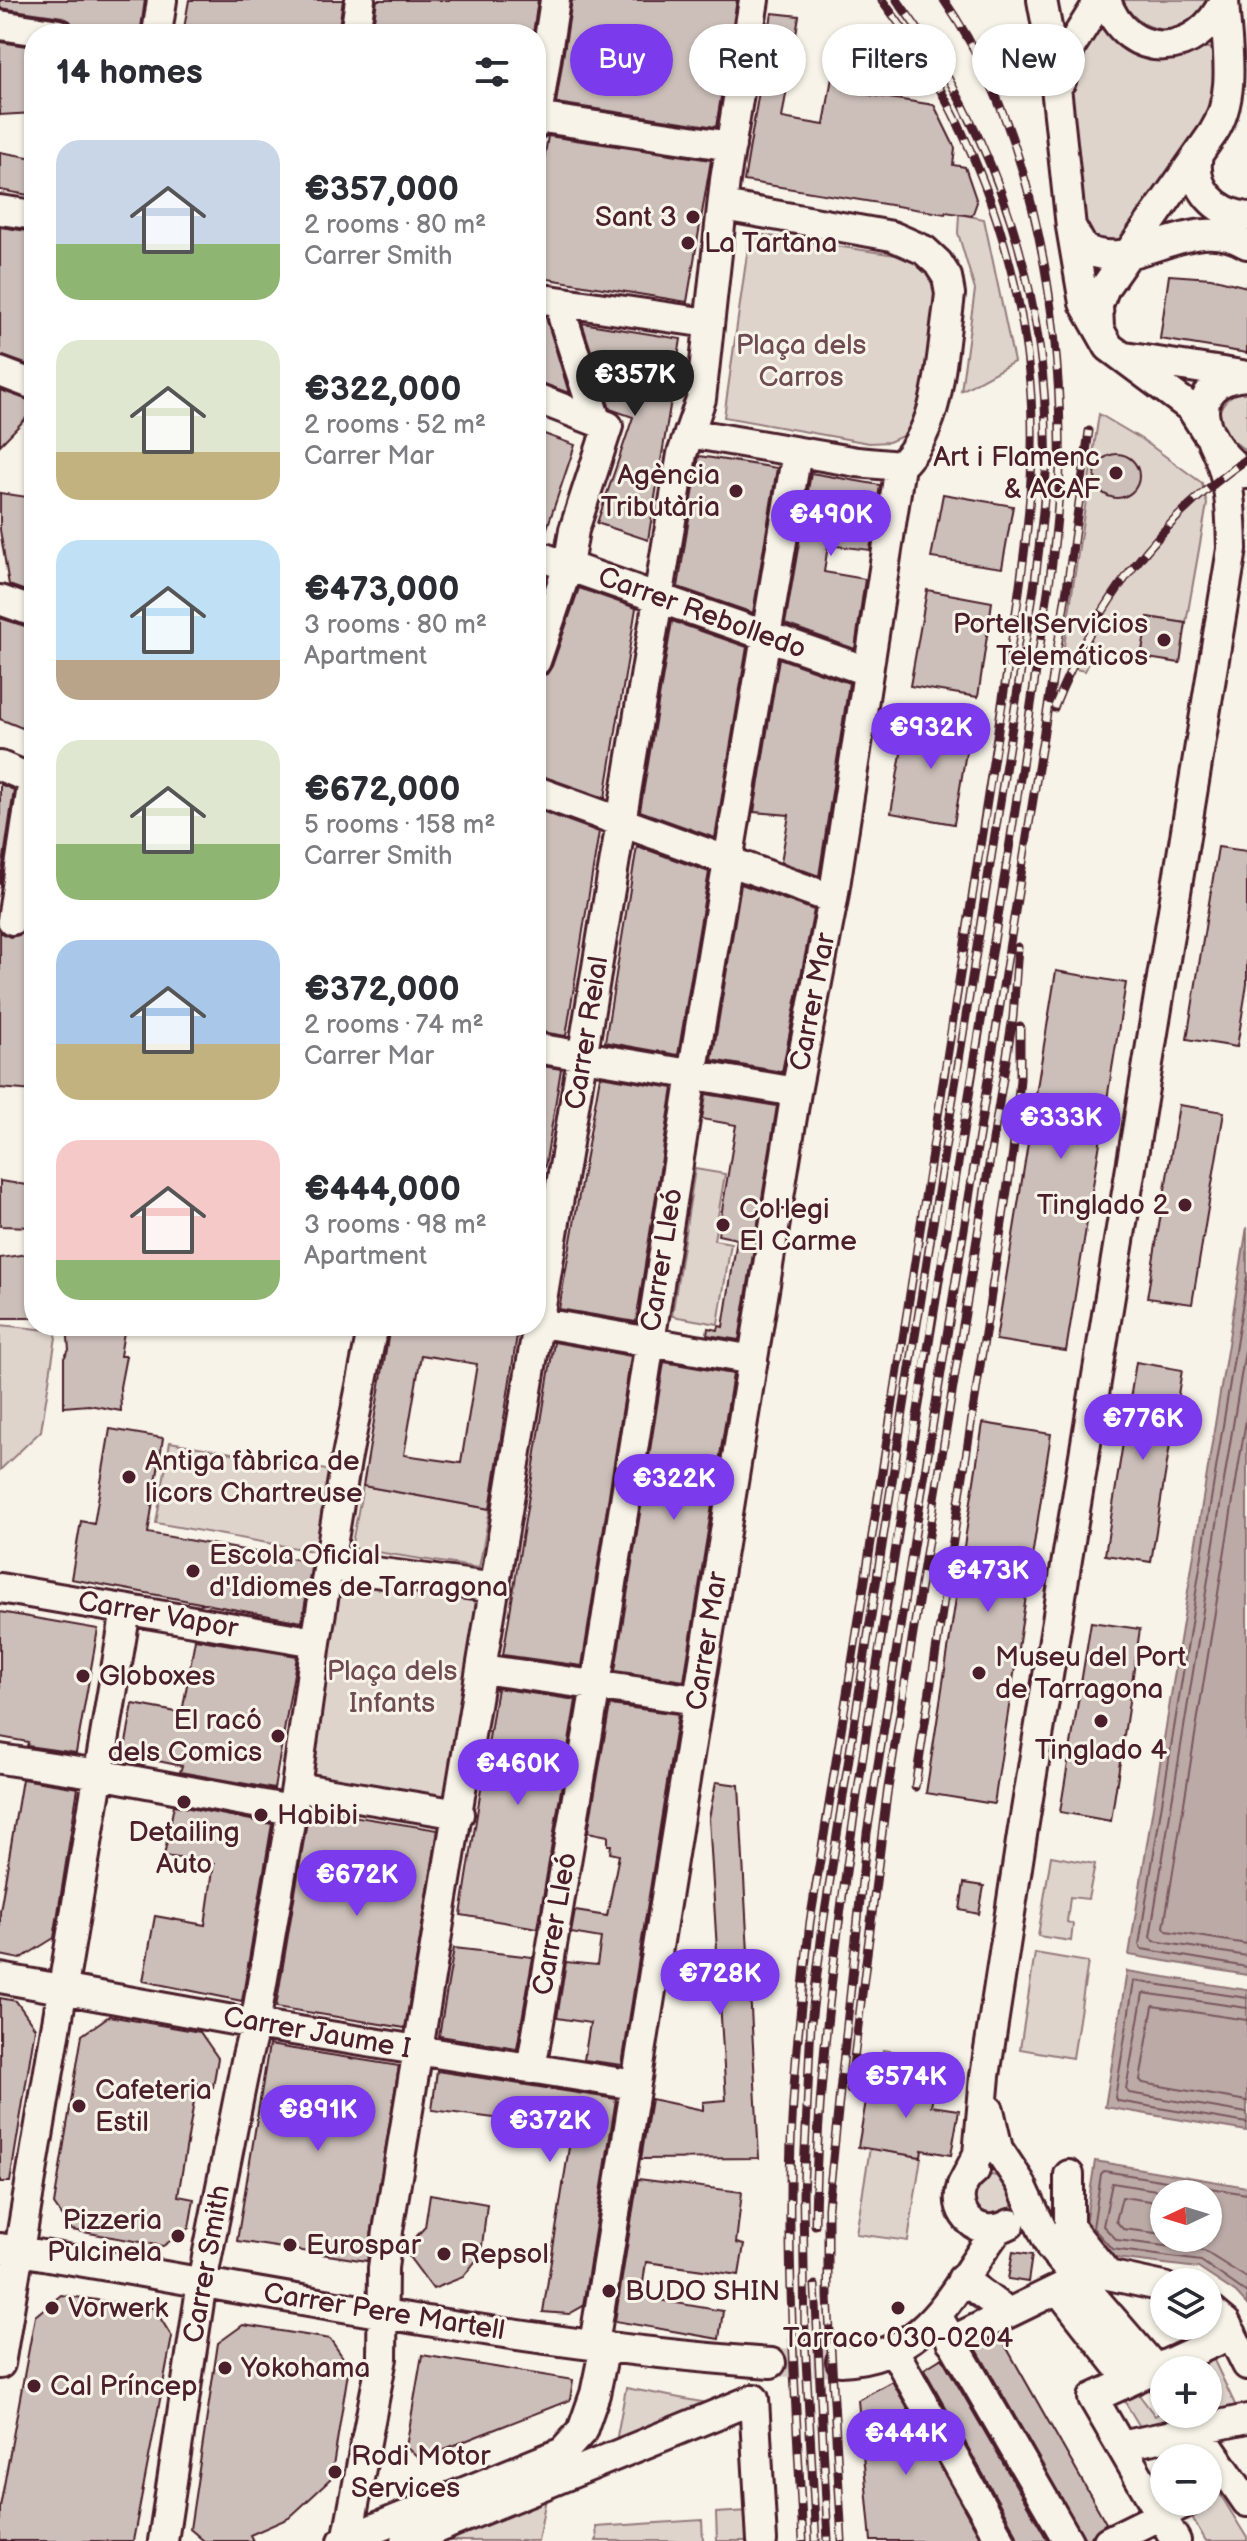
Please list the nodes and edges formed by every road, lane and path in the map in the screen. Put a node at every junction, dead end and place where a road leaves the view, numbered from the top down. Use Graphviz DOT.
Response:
graph roads {
  1 [pos="162,0"];
  2 [pos="360,0"];
  3 [pos="555,0"];
  4 [pos="754,0"];
  5 [pos="1042,0"];
  6 [pos="1100,0"];
  7 [pos="1106,0"];
  8 [pos="1224,0"];
  9 [pos="158,24"];
  10 [pos="356,24"];
  11 [pos="0,25"];
  12 [pos="24,29"];
  13 [pos="546,56"];
  14 [pos="546,120"];
  15 [pos="1061,121"];
  16 [pos="731,146"];
  17 [pos="1198,155"];
  18 [pos="723,206"];
  19 [pos="0,210"];
  20 [pos="24,214"];
  21 [pos="1247,217"];
  22 [pos="1071,227"];
  23 [pos="1247,244"];
  24 [pos="1129,253"];
  25 [pos="546,300"];
  26 [pos="565,303"];
  27 [pos="708,323"];
  28 [pos="1100,333"];
  29 [pos="1120,356"];
  30 [pos="0,372"];
  31 [pos="1246,376"];
  32 [pos="24,381"];
  33 [pos="546,402"];
  34 [pos="602,423"];
  35 [pos="689,433"];
  36 [pos="1210,437"];
  37 [pos="797,452"];
  38 [pos="900,466"];
  39 [pos="1247,474"];
  40 [pos="1247,516"];
  41 [pos="1232,549"];
  42 [pos="546,558"];
  43 [pos="568,566"];
  44 [pos="658,598"];
  45 [pos="0,600"];
  46 [pos="24,608"];
  47 [pos="546,631"];
  48 [pos="765,636"];
  49 [pos="867,671"];
  50 [pos="0,766"];
  51 [pos="24,776"];
  52 [pos="546,795"];
  53 [pos="620,823"];
  54 [pos="24,844"];
  55 [pos="730,860"];
  56 [pos="833,899"];
  57 [pos="12,920"];
  58 [pos="546,1050"];
  59 [pos="583,1056"];
  60 [pos="692,1075"];
  61 [pos="796,1092"];
  62 [pos="546,1276"];
  63 [pos="546,1324"];
  64 [pos="371,1336"];
  65 [pos="536,1336"];
  66 [pos="648,1343"];
  67 [pos="753,1360"];
  68 [pos="329,1566"];
  69 [pos="0,1588"];
  70 [pos="496,1588"];
  71 [pos="126,1610"];
  72 [pos="316,1642"];
  73 [pos="482,1669"];
  74 [pos="596,1685"];
  75 [pos="697,1700"];
  76 [pos="0,1759"];
  77 [pos="99,1774"];
  78 [pos="293,1799"];
  79 [pos="459,1814"];
  80 [pos="0,1978"];
  81 [pos="62,1989"];
  82 [pos="255,2024"];
  83 [pos="420,2050"];
  84 [pos="531,2069"];
  85 [pos="635,2085"];
  86 [pos="983,2086"];
  87 [pos="1069,2175"];
  88 [pos="1019,2183"];
  89 [pos="962,2185"];
  90 [pos="964,2215"];
  91 [pos="1001,2228"];
  92 [pos="1051,2248"];
  93 [pos="9,2250"];
  94 [pos="967,2272"];
  95 [pos="1079,2278"];
  96 [pos="202,2282"];
  97 [pos="1150,2284"];
  98 [pos="382,2313"];
  99 [pos="1008,2313"];
  100 [pos="1222,2320"];
  101 [pos="944,2329"];
  102 [pos="1232,2334"];
  103 [pos="600,2345"];
  104 [pos="893,2349"];
  105 [pos="1191,2356"];
  106 [pos="841,2361"];
  107 [pos="771,2363"];
  108 [pos="0,2364"];
  109 [pos="1247,2365"];
  110 [pos="1150,2378"];
  111 [pos="1247,2419"];
  112 [pos="1222,2420"];
  113 [pos="1174,2428"];
  114 [pos="1196,2428"];
  115 [pos="1121,2446"];
  116 [pos="1234,2487"];
  117 [pos="1150,2496"];
  118 [pos="1159,2516"];
  119 [pos="1162,2516"];
  120 [pos="1125,2537"];
  121 [pos="346,2540"];
  122 [pos="163,2541"];
  123 [pos="406,2541"];
  124 [pos="762,2541"];
  125 [pos="1001,2541"];
  126 [pos="1068,2541"];
  127 [pos="1176,2541"];
  1 -- 9 [label="street"];
  2 -- 10 [label="street"];
  3 -- 13 [label="street"];
  4 -- 16 [label="street, Carrer Reial"];
  5 -- 15 [label="street"];
  6 -- 15 [label="street"];
  7 -- 8 [label="street"];
  8 -- 17 [label="street"];
  11 -- 12 [label="street"];
  14 -- 16 [label="street"];
  15 -- 22 [label="street"];
  16 -- 18 [label="street, Carrer Reial"];
  17 -- 21 [label="street"];
  17 -- 24 [label="street"];
  18 -- 27 [label="street, Carrer Reial"];
  18 -- 38 [label="street"];
  19 -- 20 [label="street"];
  22 -- 24 [label="street"];
  22 -- 28 [label="street"];
  23 -- 24 [label="street"];
  24 -- 28 [label="street"];
  25 -- 26 [label="street"];
  26 -- 27 [label="street"];
  26 -- 34 [label="street"];
  27 -- 35 [label="street, Carrer Reial"];
  28 -- 29 [label="street"];
  29 -- 31 [label="street"];
  29 -- 36 [label="street"];
  30 -- 32 [label="street"];
  31 -- 36 [label="street"];
  33 -- 34 [label="street"];
  34 -- 43 [label="street"];
  35 -- 37 [label="street"];
  35 -- 44 [label="street, Carrer Reial"];
  36 -- 39 [label="street"];
  36 -- 41 [label="street"];
  37 -- 38 [label="street"];
  37 -- 48 [label="street, Carrer Lleó"];
  38 -- 49 [label="street, Carrer Mar"];
  40 -- 41 [label="street"];
  41 -- 86 [label="street"];
  42 -- 43 [label="street, Carrer Rebolledo"];
  43 -- 44 [label="street, Carrer Rebolledo"];
  43 -- 47 [label="street"];
  44 -- 48 [label="street, Carrer Rebolledo"];
  44 -- 53 [label="street, Carrer Reial"];
  45 -- 46 [label="street"];
  48 -- 49 [label="street, Carrer Rebolledo"];
  48 -- 55 [label="street, Carrer Lleó"];
  49 -- 56 [label="street, Carrer Mar"];
  50 -- 51 [label="street"];
  52 -- 53 [label="street"];
  53 -- 55 [label="street"];
  53 -- 59 [label="street, Carrer Reial"];
  54 -- 57 [label="street"];
  55 -- 56 [label="street"];
  55 -- 60 [label="street, Carrer Lleó"];
  56 -- 61 [label="street, Carrer Mar"];
  58 -- 59 [label="street"];
  59 -- 60 [label="street"];
  59 -- 62 [label="street, Carrer Reial"];
  60 -- 61 [label="street"];
  60 -- 66 [label="street, Carrer Lleó"];
  61 -- 67 [label="street, Carrer Mar"];
  63 -- 66 [label="street"];
  64 -- 68 [label="street, Carrer Smith"];
  65 -- 70 [label="street, Carrer Reial"];
  66 -- 67 [label="street"];
  66 -- 74 [label="street, Carrer Lleó"];
  67 -- 75 [label="street, Carrer Mar"];
  68 -- 70 [label="street"];
  68 -- 72 [label="street, Carrer Smith"];
  69 -- 71 [label="street, Carrer Vapor"];
  70 -- 73 [label="street, Carrer Reial"];
  71 -- 72 [label="street, Carrer Vapor"];
  71 -- 77 [label="street"];
  72 -- 78 [label="street, Carrer Smith"];
  73 -- 74 [label="street"];
  73 -- 79 [label="street, Carrer Reial"];
  74 -- 75 [label="street"];
  74 -- 84 [label="street, Carrer Lleó"];
  75 -- 85 [label="street, Carrer Mar"];
  76 -- 77 [label="street"];
  77 -- 78 [label="street"];
  77 -- 81 [label="street"];
  78 -- 79 [label="street"];
  78 -- 82 [label="street, Carrer Smith"];
  79 -- 83 [label="street, Carrer Reial"];
  80 -- 81 [label="street, Carrer Jaume I"];
  81 -- 82 [label="street, Carrer Jaume I"];
  81 -- 93 [label="street"];
  82 -- 83 [label="street, Carrer Jaume I"];
  82 -- 96 [label="street, Carrer Smith"];
  83 -- 84 [label="street, Carrer Jaume I"];
  83 -- 98 [label="street, Carrer Reial"];
  84 -- 85 [label="street, Carrer Jaume I"];
  85 -- 103 [label="street, Carrer Mar"];
  86 -- 88 [label="street"];
  86 -- 89 [label="street"];
  87 -- 95 [label="street"];
  88 -- 89 [label="street"];
  88 -- 91 [label="street"];
  88 -- 92 [label="street"];
  89 -- 90 [label="street"];
  90 -- 91 [label="street"];
  90 -- 94 [label="street"];
  91 -- 92 [label="street"];
  91 -- 94 [label="street"];
  92 -- 95 [label="street"];
  93 -- 96 [label="street, Carrer Pere Martell"];
  93 -- 108 [label="street"];
  94 -- 99 [label="street"];
  94 -- 101 [label="street"];
  95 -- 97 [label="street"];
  95 -- 99 [label="street"];
  95 -- 110 [label="street"];
  96 -- 98 [label="street, Carrer Pere Martell"];
  96 -- 122 [label="street, Carrer Smith"];
  98 -- 103 [label="street, Carrer Pere Martell"];
  98 -- 121 [label="street, Carrer Reial"];
  99 -- 101 [label="street"];
  100 -- 102 [label="street"];
  101 -- 104 [label="street"];
  101 -- 126 [label="street"];
  102 -- 105 [label="street"];
  102 -- 109 [label="street"];
  103 -- 107 [label="street, Carrer Pere Martell"];
  103 -- 121 [label="street, Carrer Mar"];
  104 -- 106 [label="street"];
  104 -- 125 [label="street"];
  110 -- 115 [label="street"];
  111 -- 112 [label="street"];
  113 -- 115 [label="street"];
  114 -- 116 [label="street"];
  115 -- 117 [label="street"];
  118 -- 120 [label="street"];
  119 -- 127 [label="street"];
  123 -- 124 [label="street"];
}
